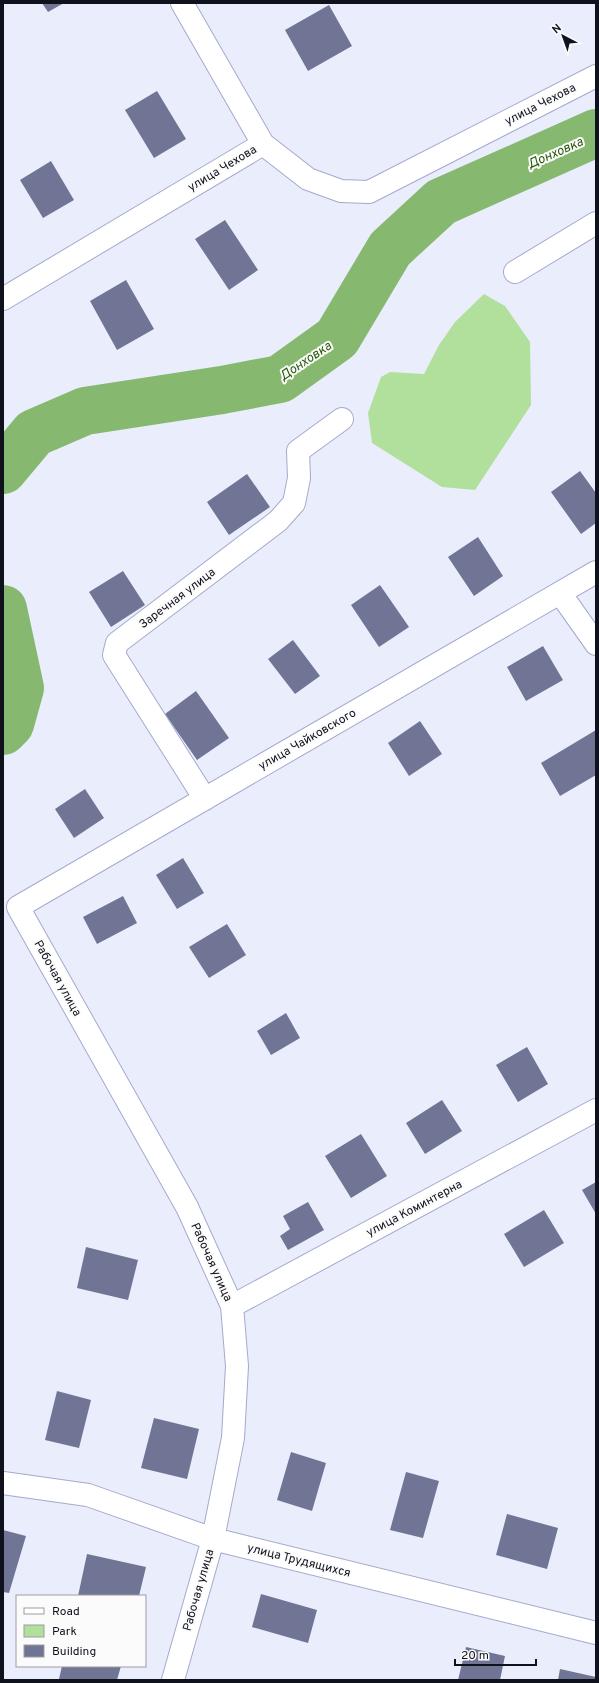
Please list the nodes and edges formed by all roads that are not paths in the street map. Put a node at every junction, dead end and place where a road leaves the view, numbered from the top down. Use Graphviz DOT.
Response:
graph roads {
  1 [pos="182,3"];
  2 [pos="596,76"];
  3 [pos="263,144"];
  4 [pos="596,224"];
  5 [pos="514,272"];
  6 [pos="3,299"];
  7 [pos="342,419"];
  8 [pos="596,572"];
  9 [pos="560,593"];
  10 [pos="596,644"];
  11 [pos="205,799"];
  12 [pos="18,907"];
  13 [pos="596,1110"];
  14 [pos="232,1306"];
  15 [pos="3,1483"];
  16 [pos="213,1538"];
  17 [pos="596,1633"];
  18 [pos="173,1680"];
  1 -- 3 [label="street"];
  2 -- 3 [label="street, улица Чехова"];
  3 -- 6 [label="street, улица Чехова"];
  4 -- 5 [label="street"];
  7 -- 11 [label="street, Заречная улица"];
  8 -- 9 [label="street, улица Чайковского"];
  9 -- 10 [label="street"];
  9 -- 11 [label="street, улица Чайковского"];
  11 -- 12 [label="street, улица Чайковского"];
  12 -- 14 [label="street, Рабочая улица"];
  13 -- 14 [label="street, улица Коминтерна"];
  14 -- 16 [label="street, Рабочая улица"];
  15 -- 16 [label="street, улица Трудящихся"];
  16 -- 17 [label="street, улица Трудящихся"];
  16 -- 18 [label="street, Рабочая улица"];
}
